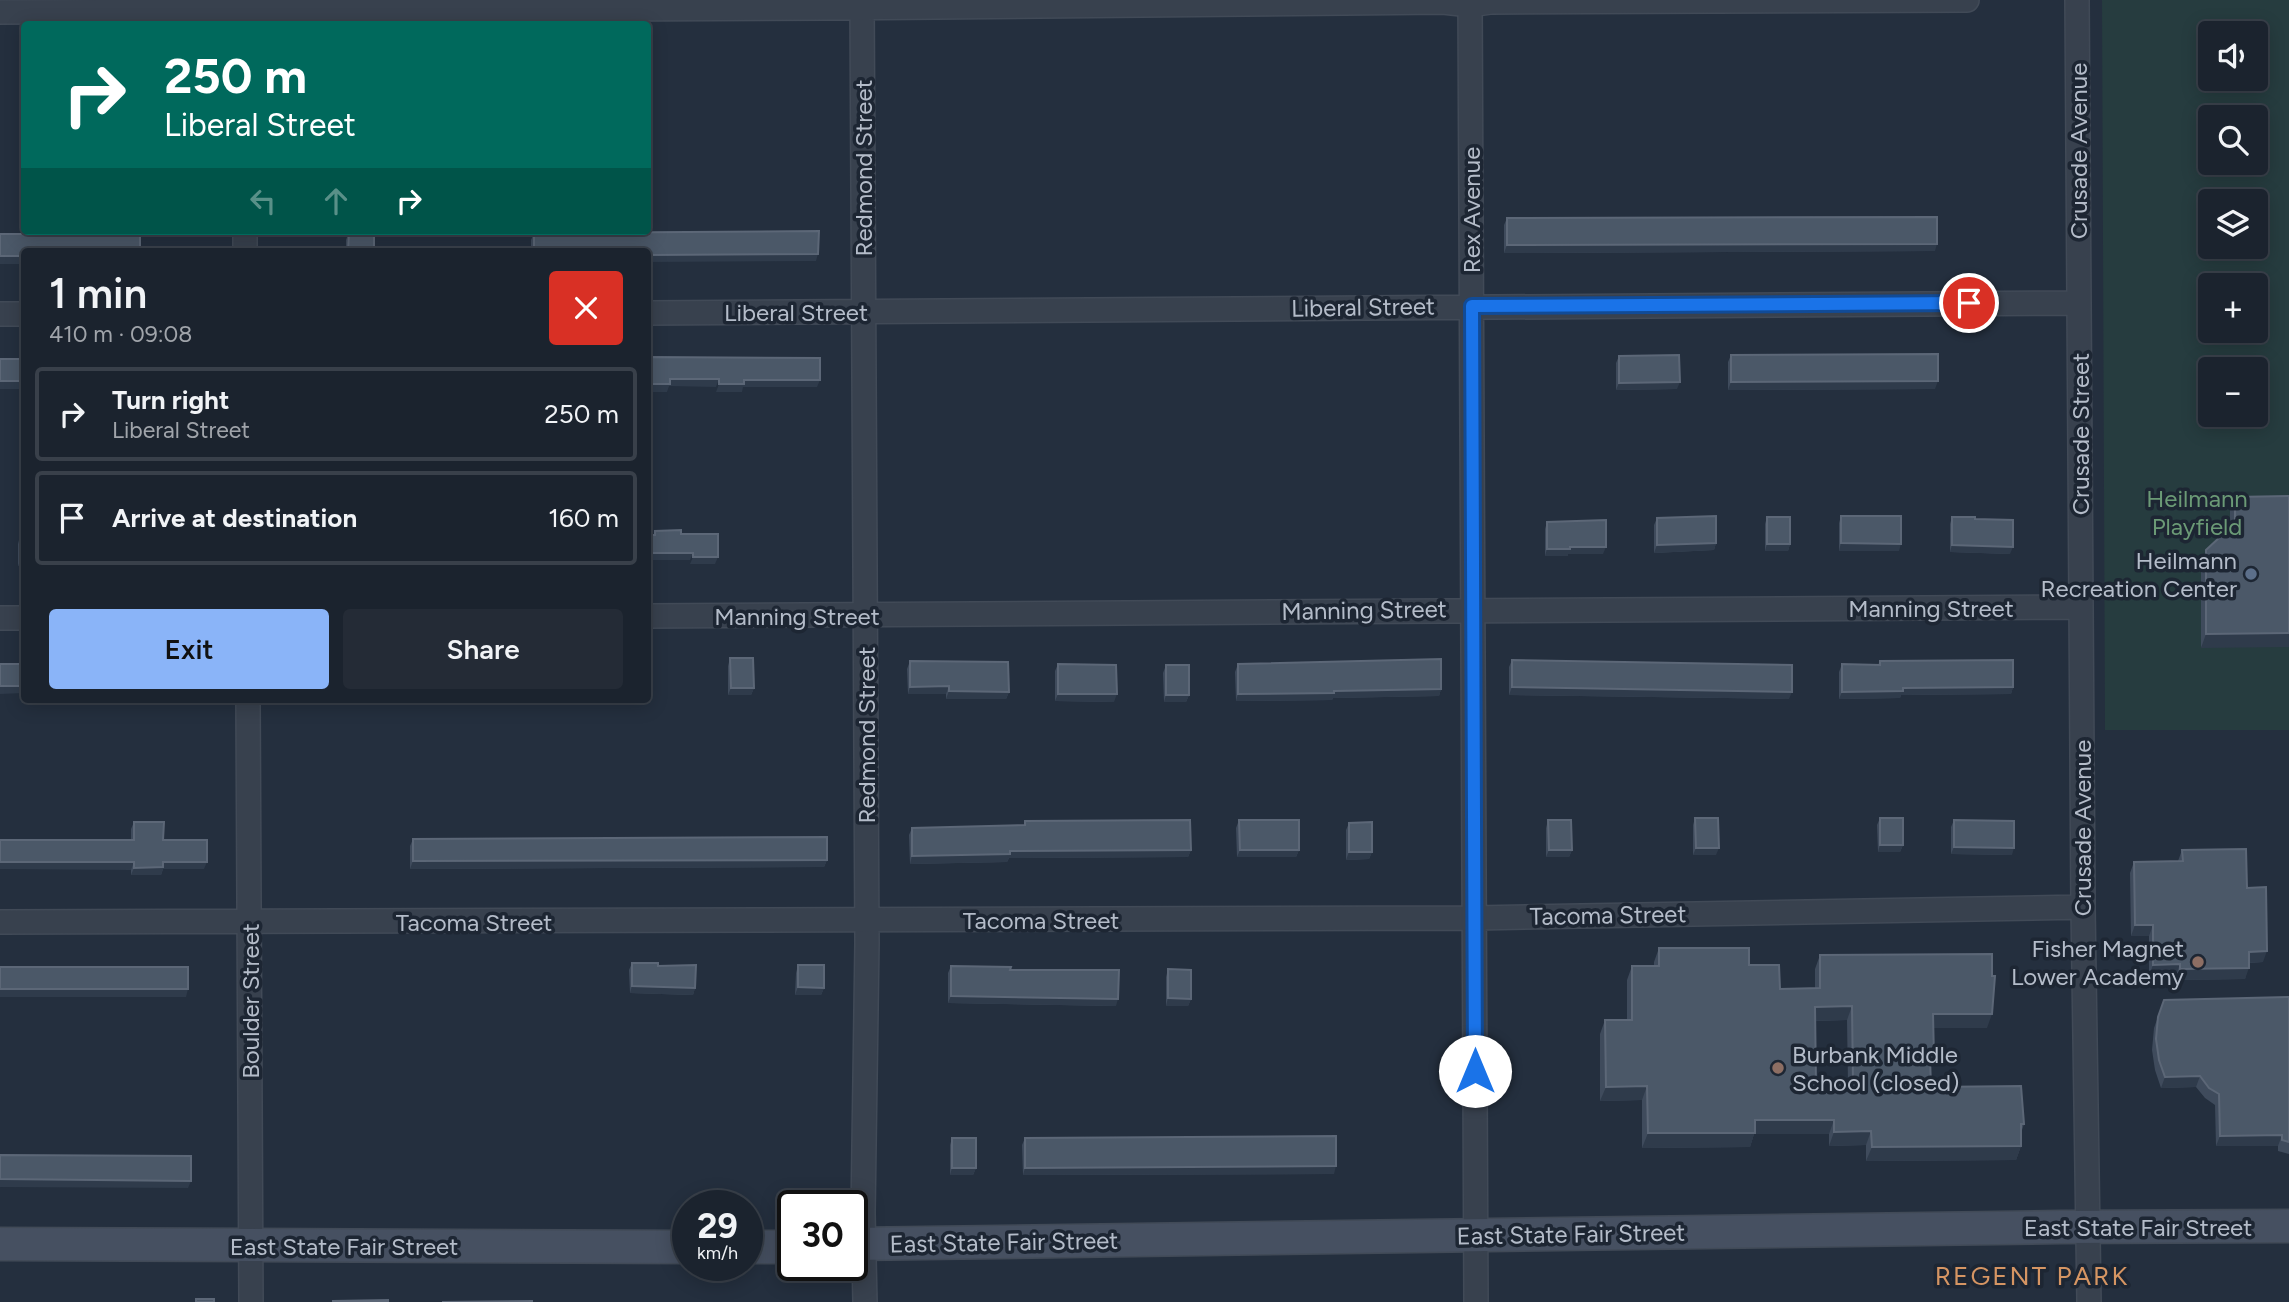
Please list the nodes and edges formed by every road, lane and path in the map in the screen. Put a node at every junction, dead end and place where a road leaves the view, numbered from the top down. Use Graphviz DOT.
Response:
graph roads {
  1 [pos="1967,0"];
  2 [pos="2077,0"];
  3 [pos="1470,2"];
  4 [pos="862,4"];
  5 [pos="0,12"];
  6 [pos="243,12"];
  7 [pos="2079,303"];
  8 [pos="1472,306"];
  9 [pos="864,312"];
  10 [pos="651,313"];
  11 [pos="0,314"];
  12 [pos="21,314"];
  13 [pos="2081,607"];
  14 [pos="1474,609"];
  15 [pos="865,616"];
  16 [pos="651,617"];
  17 [pos="0,618"];
  18 [pos="21,618"];
  19 [pos="248,703"];
  20 [pos="2083,907"];
  21 [pos="1475,918"];
  22 [pos="867,921"];
  23 [pos="0,922"];
  24 [pos="249,922"];
  25 [pos="860,1190"];
  26 [pos="2289,1226"];
  27 [pos="2088,1227"];
  28 [pos="1475,1235"];
  29 [pos="0,1244"];
  30 [pos="868,1244"];
  31 [pos="251,1246"];
  32 [pos="672,1247"];
  33 [pos="862,1281"];
  34 [pos="251,1302"];
  35 [pos="865,1302"];
  36 [pos="1476,1302"];
  37 [pos="2089,1302"];
  1 -- 3 [label="street"];
  2 -- 7 [label="street, Crusade Avenue"];
  3 -- 4 [label="street"];
  3 -- 8 [label="street, Rex Avenue"];
  4 -- 6 [label="street"];
  4 -- 9 [label="street, Redmond Street"];
  5 -- 6 [label="street"];
  7 -- 8 [label="street, Liberal Street"];
  7 -- 13 [label="street, Crusade Street"];
  8 -- 9 [label="street, Liberal Street"];
  8 -- 14 [label="street, Rex Avenue"];
  9 -- 10 [label="street, Liberal Street"];
  9 -- 15 [label="street, Redmond Street"];
  11 -- 12 [label="street"];
  13 -- 14 [label="street, Manning Street"];
  13 -- 20 [label="street, Crusade Avenue"];
  14 -- 15 [label="street, Manning Street"];
  14 -- 21 [label="street, Rex Avenue"];
  15 -- 16 [label="street, Manning Street"];
  15 -- 22 [label="street, Redmond Street"];
  17 -- 18 [label="street"];
  19 -- 24 [label="street, Boulder Street"];
  20 -- 21 [label="street, Tacoma Street"];
  20 -- 27 [label="street, Crusade Avenue"];
  21 -- 22 [label="street, Tacoma Street"];
  21 -- 28 [label="street, Rex Avenue"];
  22 -- 24 [label="street, Tacoma Street"];
  22 -- 25 [label="street, Redmond Street"];
  23 -- 24 [label="street, Tacoma Street"];
  24 -- 31 [label="street, Boulder Street"];
  26 -- 27 [label="street, East State Fair Street"];
  27 -- 28 [label="street, East State Fair Street"];
  27 -- 37 [label="street, Crusade Avenue"];
  28 -- 30 [label="street, East State Fair Street"];
  28 -- 36 [label="street, Rex Avenue"];
  29 -- 31 [label="street, East State Fair Street"];
  31 -- 32 [label="street, East State Fair Street"];
  31 -- 34 [label="street, Boulder Street"];
  33 -- 35 [label="street, Redmond Street"];
}
